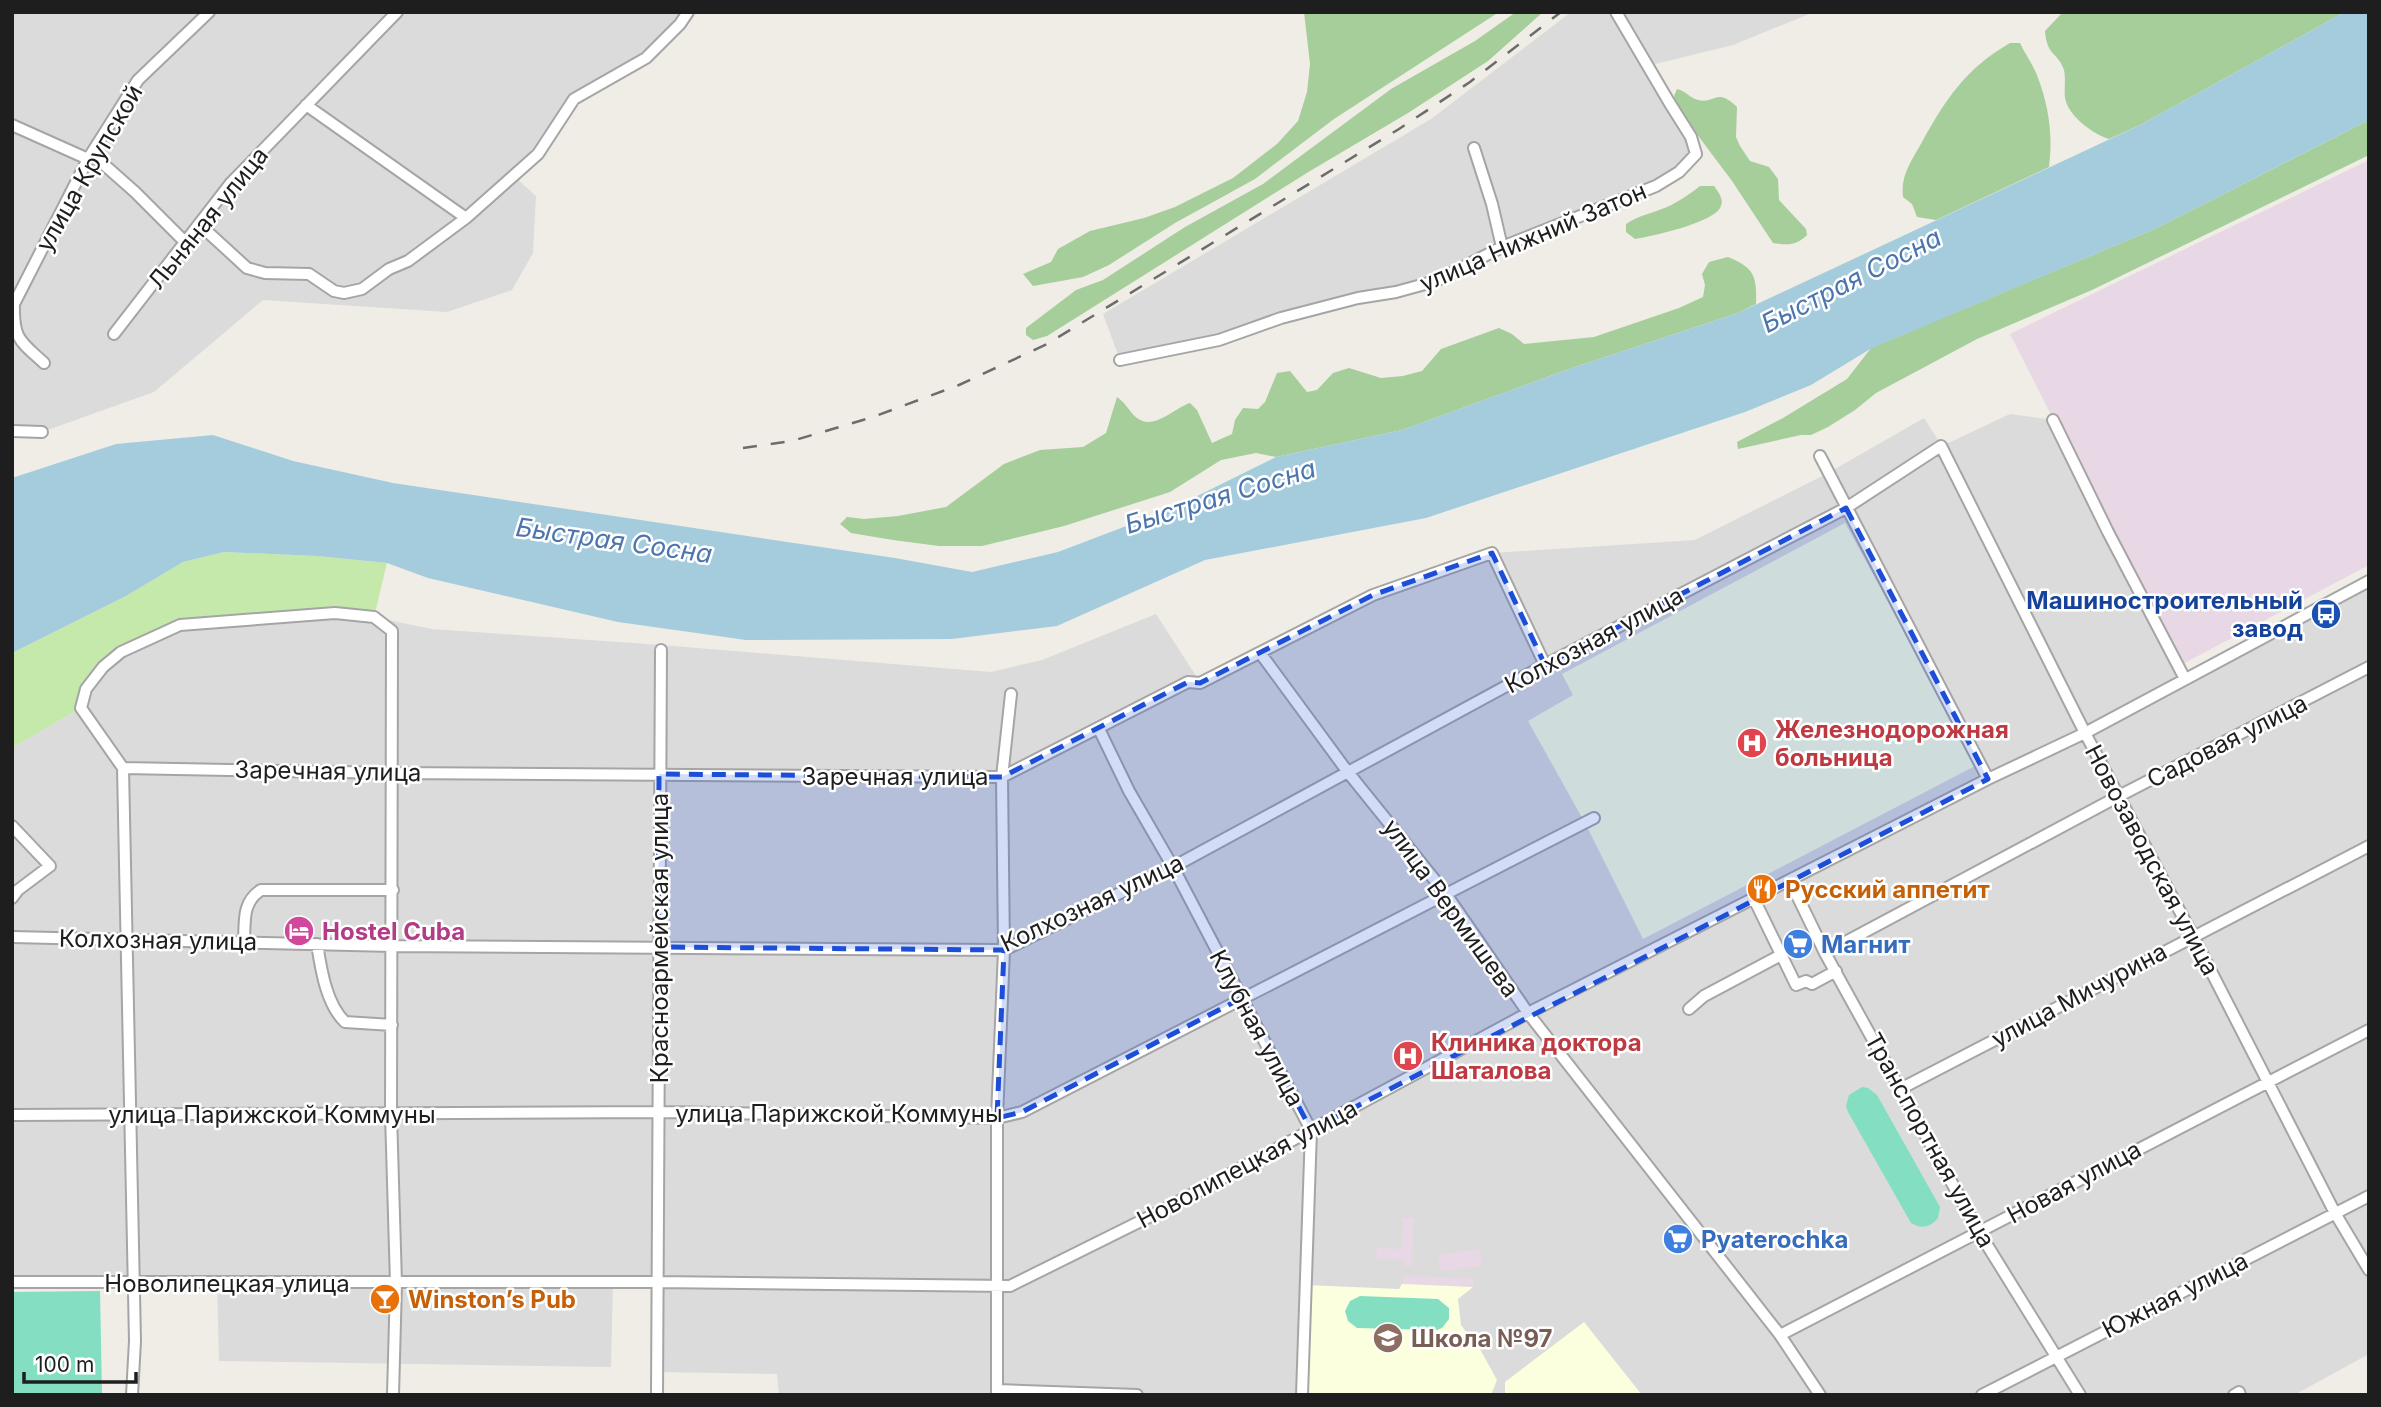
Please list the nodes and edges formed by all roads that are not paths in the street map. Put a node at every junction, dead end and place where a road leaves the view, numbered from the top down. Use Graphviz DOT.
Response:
graph roads {
  1 [pos="208,12"];
  2 [pos="397,12"];
  3 [pos="688,12"];
  4 [pos="1616,12"];
  5 [pos="306,105"];
  6 [pos="12,125"];
  7 [pos="1474,148"];
  8 [pos="90,157"];
  9 [pos="466,218"];
  10 [pos="199,224"];
  11 [pos="185,242"];
  12 [pos="1502,247"];
  13 [pos="14,304"];
  14 [pos="114,334"];
  15 [pos="1120,360"];
  16 [pos="44,363"];
  17 [pos="2053,420"];
  18 [pos="12,431"];
  19 [pos="42,432"];
  20 [pos="1941,446"];
  21 [pos="1820,456"];
  22 [pos="1846,508"];
  23 [pos="2369,581"];
  24 [pos="661,650"];
  25 [pos="1261,654"];
  26 [pos="1545,665"];
  27 [pos="2369,667"];
  28 [pos="2185,679"];
  29 [pos="1011,694"];
  30 [pos="1099,729"];
  31 [pos="2085,733"];
  32 [pos="122,768"];
  33 [pos="1347,771"];
  34 [pos="393,773"];
  35 [pos="659,775"];
  36 [pos="1002,777"];
  37 [pos="1988,779"];
  38 [pos="2119,796"];
  39 [pos="1594,818"];
  40 [pos="12,826"];
  41 [pos="2369,846"];
  42 [pos="1172,867"];
  43 [pos="1790,881"];
  44 [pos="393,890"];
  45 [pos="1446,894"];
  46 [pos="12,898"];
  47 [pos="1754,899"];
  48 [pos="2193,936"];
  49 [pos="12,937"];
  50 [pos="126,941"];
  51 [pos="244,942"];
  52 [pos="317,944"];
  53 [pos="393,946"];
  54 [pos="658,947"];
  55 [pos="1004,950"];
  56 [pos="1825,953"];
  57 [pos="1781,955"];
  58 [pos="1836,971"];
  59 [pos="1242,998"];
  60 [pos="1689,1009"];
  61 [pos="1528,1013"];
  62 [pos="392,1024"];
  63 [pos="2369,1030"];
  64 [pos="2268,1081"];
  65 [pos="1902,1088"];
  66 [pos="660,1112"];
  67 [pos="131,1113"];
  68 [pos="391,1114"];
  69 [pos="12,1115"];
  70 [pos="997,1118"];
  71 [pos="1311,1130"];
  72 [pos="2369,1196"];
  73 [pos="2335,1213"];
  74 [pos="1979,1232"];
  75 [pos="2369,1270"];
  76 [pos="12,1282"];
  77 [pos="134,1282"];
  78 [pos="658,1282"];
  79 [pos="396,1283"];
  80 [pos="996,1287"];
  81 [pos="1780,1335"];
  82 [pos="2056,1355"];
  83 [pos="998,1392"];
  84 [pos="132,1395"];
  85 [pos="393,1395"];
  86 [pos="657,1395"];
  87 [pos="1137,1395"];
  88 [pos="1302,1395"];
  89 [pos="1819,1395"];
  90 [pos="1982,1395"];
  91 [pos="2080,1395"];
  1 -- 8 [label="street, улица Крупской"];
  2 -- 5 [label="street, Льняная улица"];
  3 -- 9 [label="street"];
  4 -- 12 [label="street, улица Нижний Затон"];
  5 -- 9 [label="street"];
  5 -- 10 [label="street, Льняная улица"];
  6 -- 8 [label="street"];
  7 -- 12 [label="street"];
  8 -- 11 [label="street"];
  8 -- 13 [label="street, улица Крупской"];
  9 -- 10 [label="street"];
  10 -- 11 [label="street, Льняная улица"];
  11 -- 14 [label="street, Льняная улица"];
  12 -- 15 [label="street, улица Нижний Затон"];
  13 -- 16 [label="street"];
  17 -- 28 [label="street"];
  18 -- 19 [label="street"];
  20 -- 22 [label="street, Колхозная улица"];
  20 -- 31 [label="street, Новозаводская улица"];
  21 -- 22 [label="street"];
  22 -- 26 [label="street, Колхозная улица"];
  22 -- 37 [label="street"];
  23 -- 28 [label="street, Новолипецкая улица"];
  24 -- 35 [label="street, Красноармейская улица"];
  25 -- 26 [label="street, Заречная улица"];
  25 -- 30 [label="street, Заречная улица"];
  25 -- 33 [label="street, улица Вермишева"];
  26 -- 33 [label="street, Колхозная улица"];
  27 -- 38 [label="street, Садовая улица"];
  28 -- 31 [label="street, Новолипецкая улица"];
  29 -- 36 [label="street"];
  30 -- 36 [label="street, Заречная улица"];
  30 -- 42 [label="street, Клубная улица"];
  31 -- 37 [label="street, Новолипецкая улица"];
  31 -- 38 [label="street, Новозаводская улица"];
  32 -- 34 [label="street, Заречная улица"];
  32 -- 34 [label="street"];
  32 -- 50 [label="street"];
  33 -- 42 [label="street, Колхозная улица"];
  33 -- 45 [label="street, улица Вермишева"];
  34 -- 35 [label="street, Заречная улица"];
  34 -- 44 [label="street"];
  35 -- 36 [label="street, Заречная улица"];
  35 -- 54 [label="street, Красноармейская улица"];
  36 -- 55 [label="street"];
  37 -- 43 [label="street, Новолипецкая улица"];
  38 -- 48 [label="street, Новозаводская улица"];
  38 -- 56 [label="street, Садовая улица"];
  39 -- 45 [label="street, улица Парижской Коммуны"];
  40 -- 46 [label="street"];
  41 -- 48 [label="street, улица Мичурина"];
  42 -- 55 [label="street, Колхозная улица"];
  42 -- 59 [label="street, Клубная улица"];
  43 -- 47 [label="street, Новолипецкая улица"];
  43 -- 56 [label="street, Транспортная улица"];
  44 -- 51 [label="street"];
  44 -- 53 [label="street"];
  45 -- 59 [label="street, улица Парижской Коммуны"];
  45 -- 61 [label="street, улица Вермишева"];
  47 -- 57 [label="street"];
  47 -- 61 [label="street, Новолипецкая улица"];
  48 -- 64 [label="street, Новозаводская улица"];
  48 -- 65 [label="street, улица Мичурина"];
  49 -- 50 [label="street, Колхозная улица"];
  50 -- 51 [label="street, Колхозная улица"];
  50 -- 67 [label="street"];
  51 -- 52 [label="street, Колхозная улица"];
  52 -- 53 [label="street, Колхозная улица"];
  52 -- 62 [label="street"];
  53 -- 54 [label="street, Колхозная улица"];
  53 -- 62 [label="street"];
  54 -- 55 [label="street, Колхозная улица"];
  54 -- 66 [label="street, Красноармейская улица"];
  55 -- 70 [label="street"];
  56 -- 58 [label="street, Транспортная улица"];
  57 -- 58 [label="street"];
  57 -- 60 [label="street"];
  58 -- 65 [label="street, Транспортная улица"];
  59 -- 70 [label="street, улица Парижской Коммуны"];
  59 -- 71 [label="street, Клубная улица"];
  61 -- 71 [label="street, Новолипецкая улица"];
  61 -- 81 [label="street, улица Вермишева"];
  62 -- 68 [label="street"];
  63 -- 64 [label="street, Новая улица"];
  64 -- 73 [label="street, Новозаводская улица"];
  64 -- 74 [label="street, Новая улица"];
  65 -- 74 [label="street, Транспортная улица"];
  66 -- 68 [label="street, улица Парижской Коммуны"];
  66 -- 70 [label="street, улица Парижской Коммуны"];
  66 -- 78 [label="street, Красноармейская улица"];
  67 -- 68 [label="street, улица Парижской Коммуны"];
  67 -- 69 [label="street, улица Парижской Коммуны"];
  67 -- 77 [label="street"];
  68 -- 79 [label="street"];
  70 -- 80 [label="street"];
  71 -- 80 [label="street, Новолипецкая улица"];
  71 -- 88 [label="street, Клубная улица"];
  72 -- 73 [label="street, Южная улица"];
  73 -- 75 [label="street, Новозаводская улица"];
  73 -- 82 [label="street, Южная улица"];
  74 -- 81 [label="street, Новая улица"];
  74 -- 82 [label="street, Транспортная улица"];
  76 -- 77 [label="street, Новолипецкая улица"];
  77 -- 79 [label="street, Новолипецкая улица"];
  77 -- 84 [label="street"];
  78 -- 79 [label="street, Новолипецкая улица"];
  78 -- 80 [label="street, Новолипецкая улица"];
  78 -- 86 [label="street, Красноармейская улица"];
  79 -- 85 [label="street"];
  80 -- 83 [label="street"];
  81 -- 89 [label="street, улица Вермишева"];
  82 -- 90 [label="street, Южная улица"];
  82 -- 91 [label="street, Транспортная улица"];
  83 -- 87 [label="street"];
}
